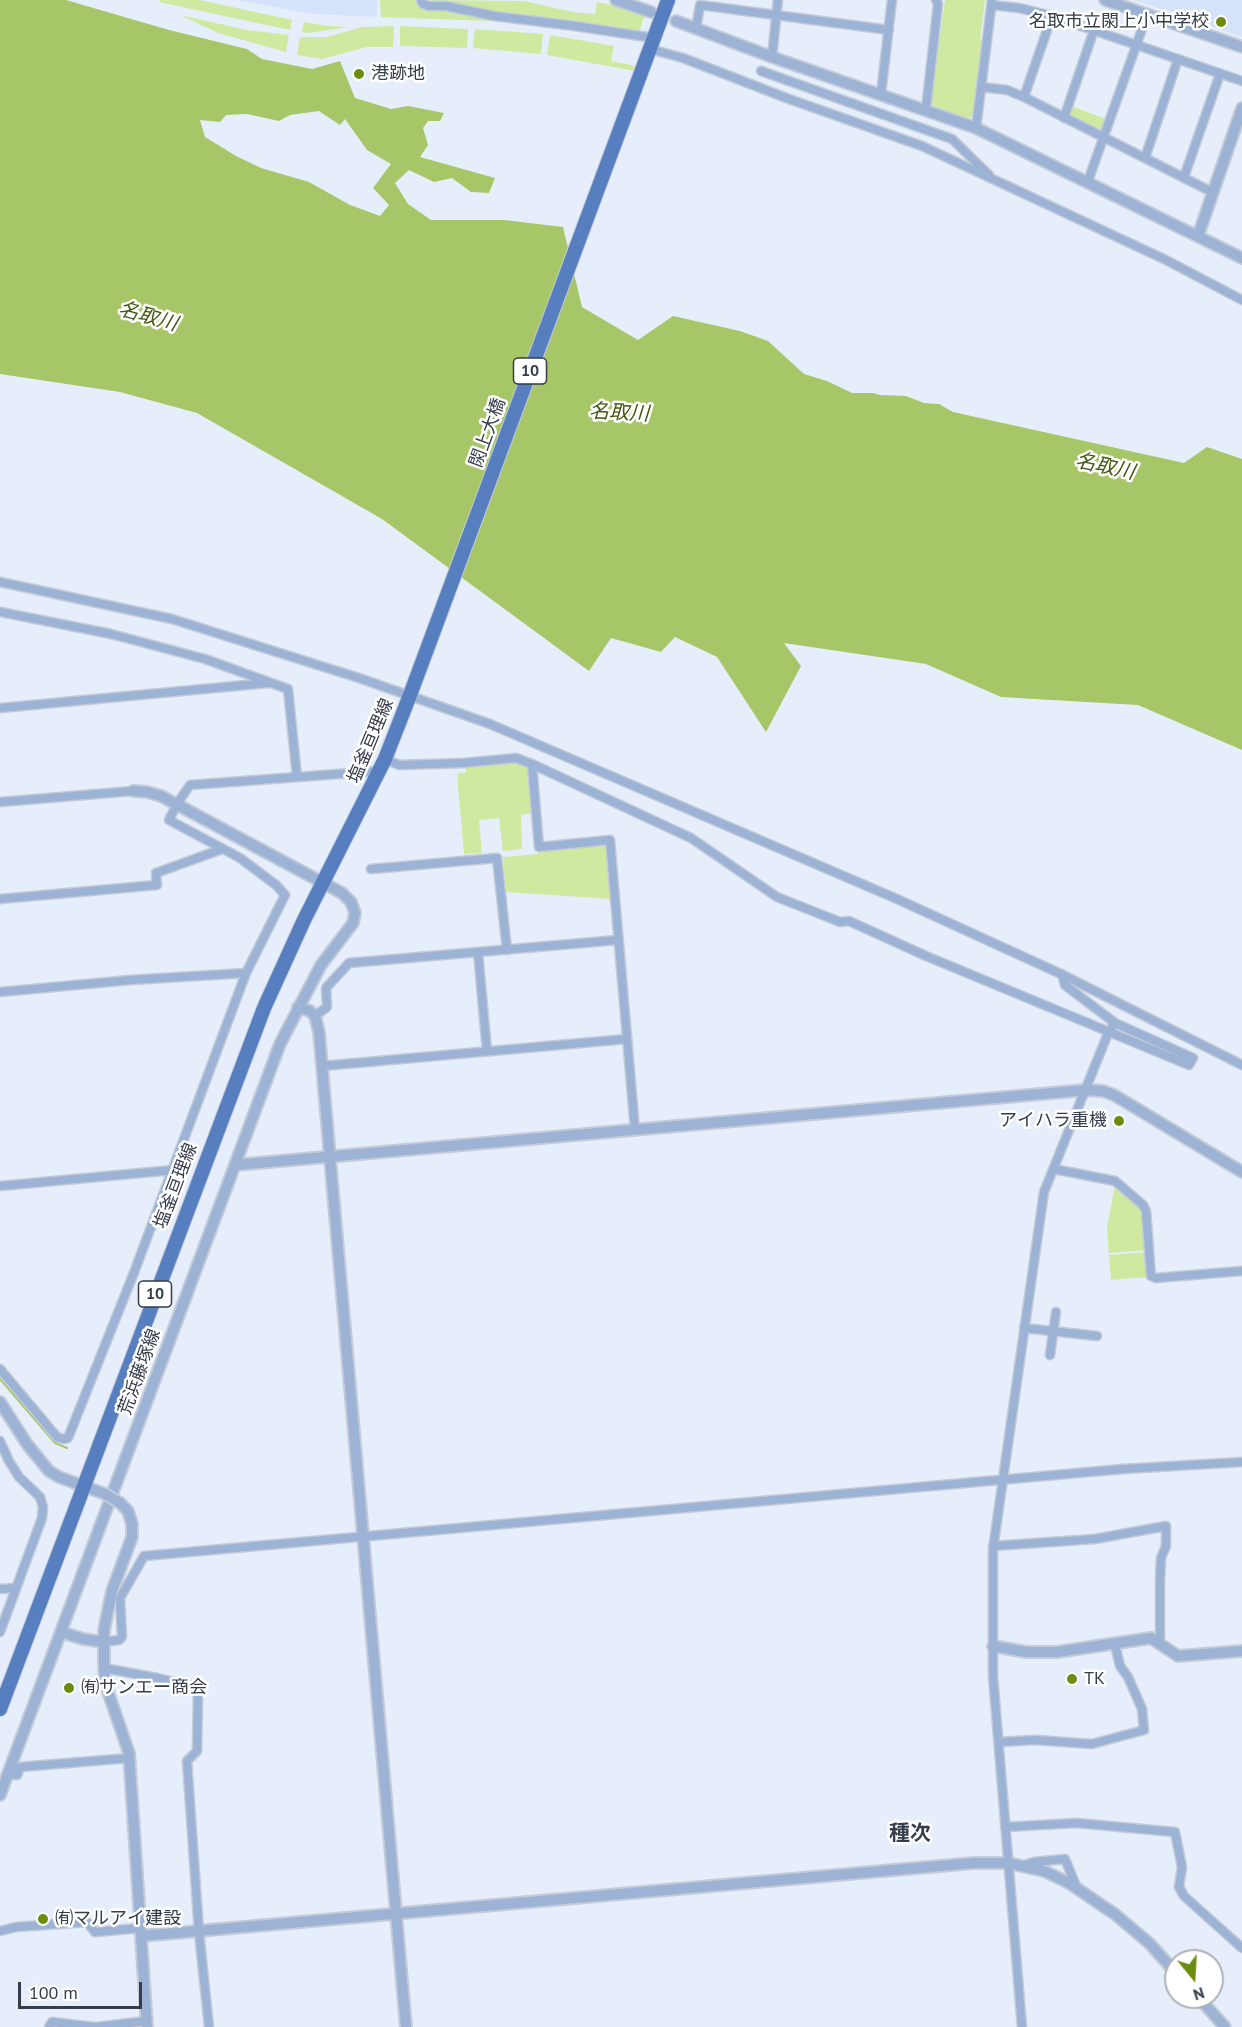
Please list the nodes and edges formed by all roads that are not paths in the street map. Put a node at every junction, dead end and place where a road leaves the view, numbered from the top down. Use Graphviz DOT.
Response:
graph roads {
  1 [pos="421,0"];
  2 [pos="616,0"];
  3 [pos="668,0"];
  4 [pos="778,0"];
  5 [pos="892,0"];
  6 [pos="936,0"];
  7 [pos="1105,0"];
  8 [pos="991,2"];
  9 [pos="651,12"];
  10 [pos="776,15"];
  11 [pos="1147,15"];
  12 [pos="1052,16"];
  13 [pos="676,21"];
  14 [pos="696,29"];
  15 [pos="889,30"];
  16 [pos="1094,30"];
  17 [pos="1136,45"];
  18 [pos="651,47"];
  19 [pos="1242,47"];
  20 [pos="772,57"];
  21 [pos="1178,59"];
  22 [pos="761,71"];
  23 [pos="1221,74"];
  24 [pos="1242,81"];
  25 [pos="981,87"];
  26 [pos="881,94"];
  27 [pos="1024,97"];
  28 [pos="1242,108"];
  29 [pos="926,109"];
  30 [pos="1064,118"];
  31 [pos="976,128"];
  32 [pos="1103,138"];
  33 [pos="1145,158"];
  34 [pos="1184,177"];
  35 [pos="993,179"];
  36 [pos="1088,182"];
  37 [pos="1212,192"];
  38 [pos="1198,236"];
  39 [pos="1242,258"];
  40 [pos="1242,300"];
  41 [pos="0,582"];
  42 [pos="0,612"];
  43 [pos="271,682"];
  44 [pos="411,692"];
  45 [pos="0,708"];
  46 [pos="532,764"];
  47 [pos="382,765"];
  48 [pos="297,777"];
  49 [pos="133,791"];
  50 [pos="0,802"];
  51 [pos="177,804"];
  52 [pos="222,849"];
  53 [pos="371,869"];
  54 [pos="324,884"];
  55 [pos="0,898"];
  56 [pos="618,940"];
  57 [pos="507,950"];
  58 [pos="478,952"];
  59 [pos="246,973"];
  60 [pos="1062,974"];
  61 [pos="0,992"];
  62 [pos="298,1007"];
  63 [pos="315,1016"];
  64 [pos="1115,1023"];
  65 [pos="1109,1031"];
  66 [pos="627,1039"];
  67 [pos="487,1051"];
  68 [pos="1242,1065"];
  69 [pos="322,1066"];
  70 [pos="1086,1090"];
  71 [pos="635,1130"];
  72 [pos="330,1157"];
  73 [pos="235,1165"];
  74 [pos="1054,1169"];
  75 [pos="172,1170"];
  76 [pos="1242,1172"];
  77 [pos="0,1186"];
  78 [pos="1242,1271"];
  79 [pos="1056,1312"];
  80 [pos="1024,1328"];
  81 [pos="1053,1331"];
  82 [pos="1097,1335"];
  83 [pos="1050,1355"];
  84 [pos="0,1369"];
  85 [pos="0,1402"];
  86 [pos="0,1441"];
  87 [pos="1242,1462"];
  88 [pos="1002,1481"];
  89 [pos="84,1487"];
  90 [pos="363,1538"];
  91 [pos="993,1546"];
  92 [pos="16,1588"];
  93 [pos="0,1589"];
  94 [pos="0,1632"];
  95 [pos="61,1632"];
  96 [pos="104,1642"];
  97 [pos="1160,1643"];
  98 [pos="1115,1645"];
  99 [pos="993,1646"];
  100 [pos="1242,1650"];
  101 [pos="104,1668"];
  102 [pos="0,1709"];
  103 [pos="999,1742"];
  104 [pos="130,1758"];
  105 [pos="7,1774"];
  106 [pos="0,1795"];
  107 [pos="1005,1827"];
  108 [pos="1008,1863"];
  109 [pos="1022,1866"];
  110 [pos="1077,1888"];
  111 [pos="396,1914"];
  112 [pos="0,1931"];
  113 [pos="140,1932"];
  114 [pos="199,1932"];
  115 [pos="1242,1948"];
  116 [pos="1164,1960"];
  117 [pos="1209,2009"];
  118 [pos="147,2024"];
  119 [pos="48,2027"];
  120 [pos="95,2027"];
  121 [pos="209,2027"];
  122 [pos="406,2027"];
  123 [pos="1022,2027"];
  124 [pos="1225,2027"];
  1 -- 18 [label="street"];
  2 -- 9 [label="street"];
  3 -- 18 [label="main road, 10"];
  4 -- 10 [label="street"];
  5 -- 15 [label="street"];
  6 -- 29 [label="street"];
  7 -- 11 [label="street"];
  8 -- 12 [label="street"];
  8 -- 25 [label="street"];
  10 -- 14 [label="street"];
  10 -- 15 [label="street"];
  10 -- 20 [label="street"];
  11 -- 17 [label="street"];
  11 -- 19 [label="street"];
  12 -- 16 [label="street"];
  12 -- 27 [label="street"];
  13 -- 14 [label="street"];
  14 -- 20 [label="street"];
  15 -- 26 [label="street"];
  16 -- 17 [label="street"];
  16 -- 30 [label="street"];
  17 -- 21 [label="street"];
  17 -- 32 [label="street"];
  18 -- 35 [label="street"];
  18 -- 44 [label="main road, 閖上大橋 / 10"];
  20 -- 26 [label="street"];
  21 -- 23 [label="street"];
  21 -- 33 [label="street"];
  22 -- 35 [label="street"];
  23 -- 24 [label="street"];
  23 -- 34 [label="street"];
  25 -- 27 [label="street"];
  25 -- 31 [label="street"];
  26 -- 29 [label="street"];
  27 -- 30 [label="street"];
  28 -- 37 [label="street"];
  29 -- 31 [label="street"];
  30 -- 32 [label="street"];
  31 -- 36 [label="street"];
  32 -- 33 [label="street"];
  32 -- 36 [label="street"];
  33 -- 34 [label="street"];
  34 -- 37 [label="street"];
  35 -- 40 [label="street"];
  36 -- 38 [label="street"];
  37 -- 38 [label="street"];
  38 -- 39 [label="street"];
  41 -- 44 [label="street"];
  42 -- 43 [label="street"];
  43 -- 45 [label="street"];
  43 -- 48 [label="street"];
  44 -- 47 [label="main road, 塩釜亘理線 / 10"];
  44 -- 60 [label="street"];
  46 -- 47 [label="street"];
  46 -- 56 [label="street"];
  46 -- 65 [label="street"];
  47 -- 48 [label="street"];
  47 -- 54 [label="main road, 塩釜亘理線 / 10"];
  48 -- 51 [label="street"];
  49 -- 50 [label="street"];
  49 -- 51 [label="street"];
  51 -- 52 [label="street"];
  51 -- 54 [label="street"];
  52 -- 55 [label="street"];
  52 -- 59 [label="street"];
  53 -- 57 [label="street"];
  54 -- 62 [label="street, 荒浜藤塚線"];
  54 -- 89 [label="main road, 塩釜亘理線 / 10"];
  56 -- 57 [label="street"];
  56 -- 66 [label="street"];
  57 -- 58 [label="street"];
  58 -- 63 [label="street"];
  58 -- 67 [label="street"];
  59 -- 61 [label="street"];
  59 -- 75 [label="street"];
  60 -- 64 [label="street"];
  60 -- 68 [label="street"];
  62 -- 63 [label="street"];
  62 -- 73 [label="street, 荒浜藤塚線"];
  63 -- 69 [label="street"];
  64 -- 65 [label="street"];
  64 -- 65 [label="street"];
  65 -- 70 [label="street"];
  66 -- 67 [label="street"];
  66 -- 71 [label="street"];
  67 -- 69 [label="street"];
  69 -- 72 [label="street"];
  70 -- 71 [label="street"];
  70 -- 74 [label="street"];
  70 -- 76 [label="street"];
  71 -- 72 [label="street"];
  72 -- 73 [label="street"];
  72 -- 90 [label="street"];
  73 -- 95 [label="street, 荒浜藤塚線"];
  74 -- 78 [label="street"];
  74 -- 80 [label="street"];
  75 -- 77 [label="street"];
  75 -- 84 [label="street"];
  79 -- 81 [label="street"];
  80 -- 81 [label="street"];
  80 -- 88 [label="street"];
  81 -- 82 [label="street"];
  81 -- 83 [label="street"];
  85 -- 89 [label="street"];
  86 -- 92 [label="street"];
  87 -- 88 [label="street"];
  88 -- 90 [label="street"];
  88 -- 91 [label="street"];
  89 -- 96 [label="street, bridge"];
  89 -- 102 [label="main road, 塩釜亘理線 / 10"];
  90 -- 96 [label="street"];
  90 -- 111 [label="street"];
  91 -- 97 [label="street"];
  91 -- 99 [label="street"];
  92 -- 93 [label="street"];
  92 -- 94 [label="street"];
  95 -- 96 [label="street"];
  95 -- 105 [label="street, 荒浜藤塚線"];
  96 -- 101 [label="street"];
  97 -- 98 [label="street"];
  97 -- 100 [label="street"];
  98 -- 99 [label="street"];
  98 -- 103 [label="street"];
  99 -- 103 [label="street"];
  101 -- 104 [label="street"];
  101 -- 114 [label="street"];
  103 -- 107 [label="street"];
  104 -- 105 [label="street"];
  104 -- 113 [label="street"];
  105 -- 106 [label="street, 荒浜藤塚線"];
  107 -- 108 [label="street"];
  107 -- 115 [label="street"];
  108 -- 109 [label="street"];
  108 -- 111 [label="street"];
  108 -- 123 [label="street"];
  109 -- 110 [label="street"];
  109 -- 110 [label="street"];
  110 -- 116 [label="street"];
  111 -- 114 [label="street"];
  111 -- 122 [label="street"];
  112 -- 113 [label="street"];
  113 -- 114 [label="street"];
  113 -- 118 [label="street"];
  114 -- 121 [label="street"];
  117 -- 124 [label="street"];
  118 -- 120 [label="street"];
  119 -- 120 [label="street"];
}
